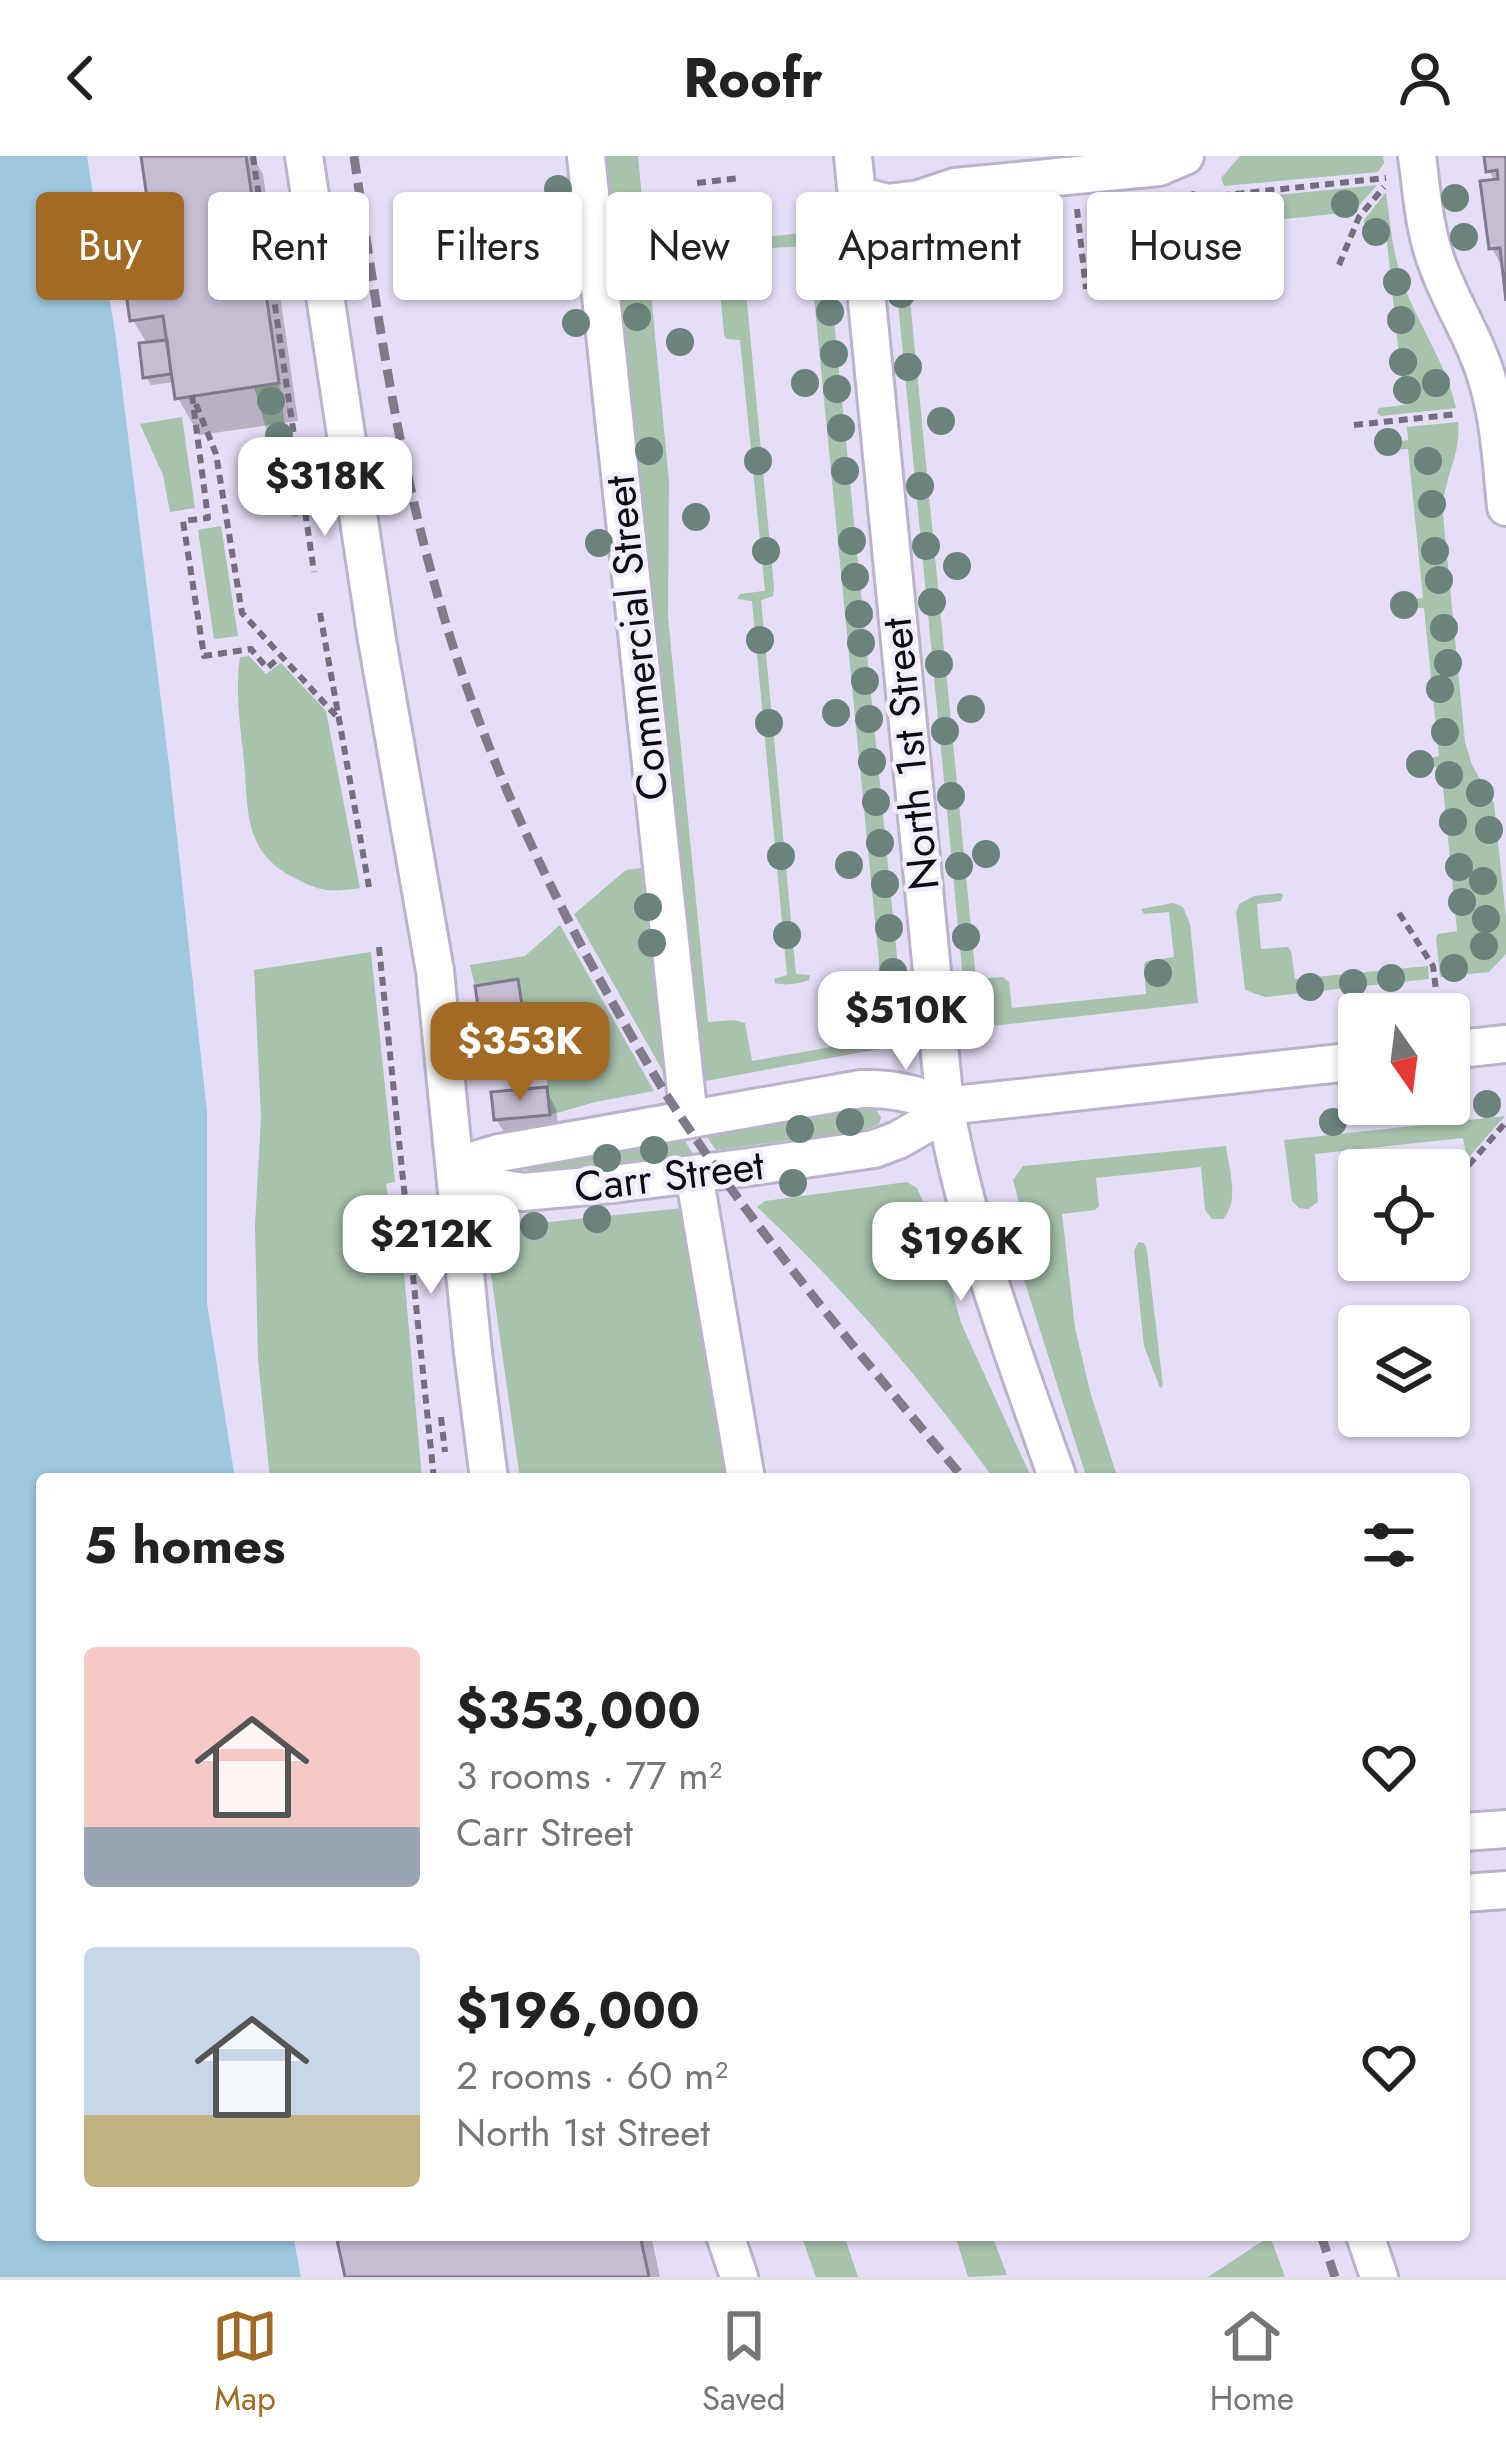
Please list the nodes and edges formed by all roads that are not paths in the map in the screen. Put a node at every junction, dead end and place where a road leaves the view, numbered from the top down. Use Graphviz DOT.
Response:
graph roads {
  1 [pos="304,156"];
  2 [pos="586,156"];
  3 [pos="853,156"];
  4 [pos="1186,156"];
  5 [pos="1404,167"];
  6 [pos="857,192"];
  7 [pos="861,192"];
  8 [pos="867,300"];
  9 [pos="1506,507"];
  10 [pos="1506,1044"];
  11 [pos="1470,1048"];
  12 [pos="1338,1063"];
  13 [pos="946,1106"];
  14 [pos="689,1119"];
  15 [pos="455,1171"];
  16 [pos="694,1174"];
  17 [pos="488,1473"];
  18 [pos="745,1473"];
  19 [pos="1056,1473"];
  20 [pos="1506,1829"];
  21 [pos="1470,1832"];
  22 [pos="1506,1890"];
  23 [pos="1470,1893"];
  24 [pos="727,2241"];
  25 [pos="1367,2241"];
  26 [pos="739,2277"];
  27 [pos="1379,2277"];
  1 -- 15 [label="street"];
  2 -- 14 [label="street, Commercial Street"];
  3 -- 6 [label="street, North 1st Street"];
  4 -- 7 [label="street"];
  5 -- 9 [label="street"];
  8 -- 13 [label="street, North 1st Street"];
  10 -- 11 [label="street"];
  12 -- 13 [label="street, Carr Street"];
  13 -- 14 [label="street, Carr Street"];
  13 -- 16 [label="street, Carr Street"];
  13 -- 19 [label="street, North 1st Street"];
  14 -- 15 [label="street, Carr Street"];
  15 -- 16 [label="street, Carr Street"];
  15 -- 17 [label="street"];
  16 -- 18 [label="street"];
  20 -- 21 [label="street"];
  22 -- 23 [label="street"];
  24 -- 26 [label="street"];
  25 -- 27 [label="street"];
}
